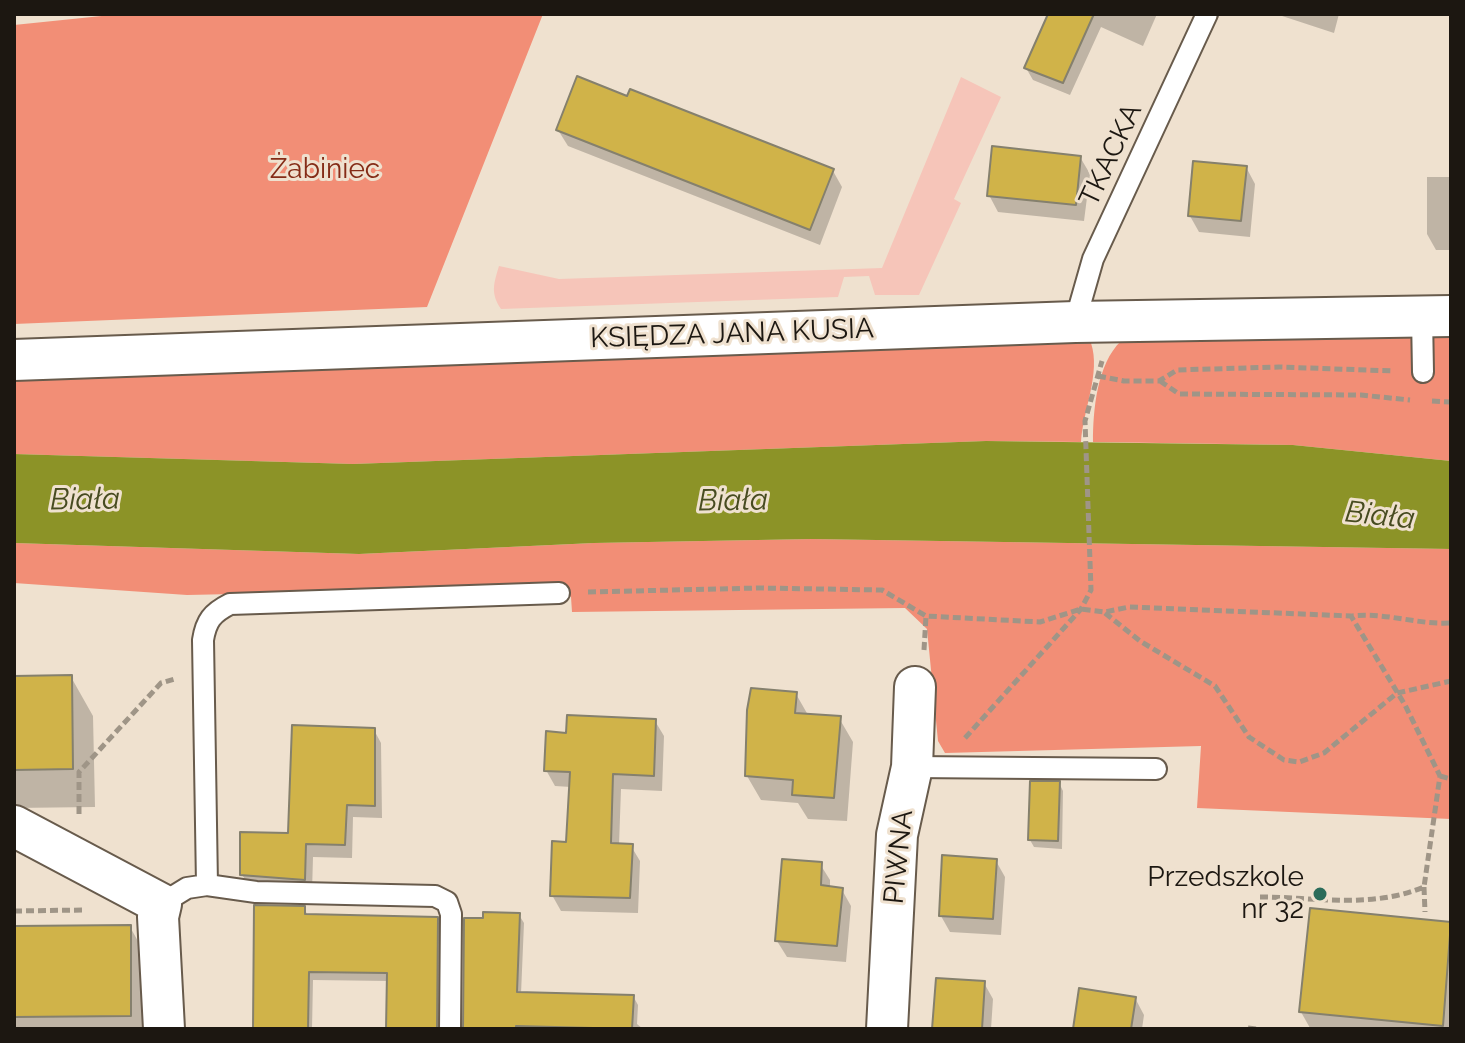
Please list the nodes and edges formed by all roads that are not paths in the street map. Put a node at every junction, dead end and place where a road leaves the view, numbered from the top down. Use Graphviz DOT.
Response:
graph roads {
  1 [pos="1207,14"];
  2 [pos="1437,316"];
  3 [pos="1075,322"];
  4 [pos="14,360"];
  5 [pos="1423,372"];
  6 [pos="559,593"];
  7 [pos="915,687"];
  8 [pos="912,767"];
  9 [pos="1156,769"];
  10 [pos="14,826"];
  11 [pos="207,885"];
  12 [pos="161,904"];
  13 [pos="164,1029"];
  14 [pos="450,1029"];
  15 [pos="887,1029"];
  1 -- 3 [label="lane, TKACKA"];
  2 -- 3 [label="street, KSIĘDZA JANA KUSIA"];
  2 -- 5 [label="lane"];
  3 -- 4 [label="street, KSIĘDZA JANA KUSIA"];
  6 -- 11 [label="lane"];
  7 -- 8 [label="street, PIWNA"];
  8 -- 9 [label="lane"];
  8 -- 15 [label="street, PIWNA"];
  10 -- 12 [label="street"];
  11 -- 12 [label="lane"];
  11 -- 14 [label="lane"];
  12 -- 13 [label="street"];
}
